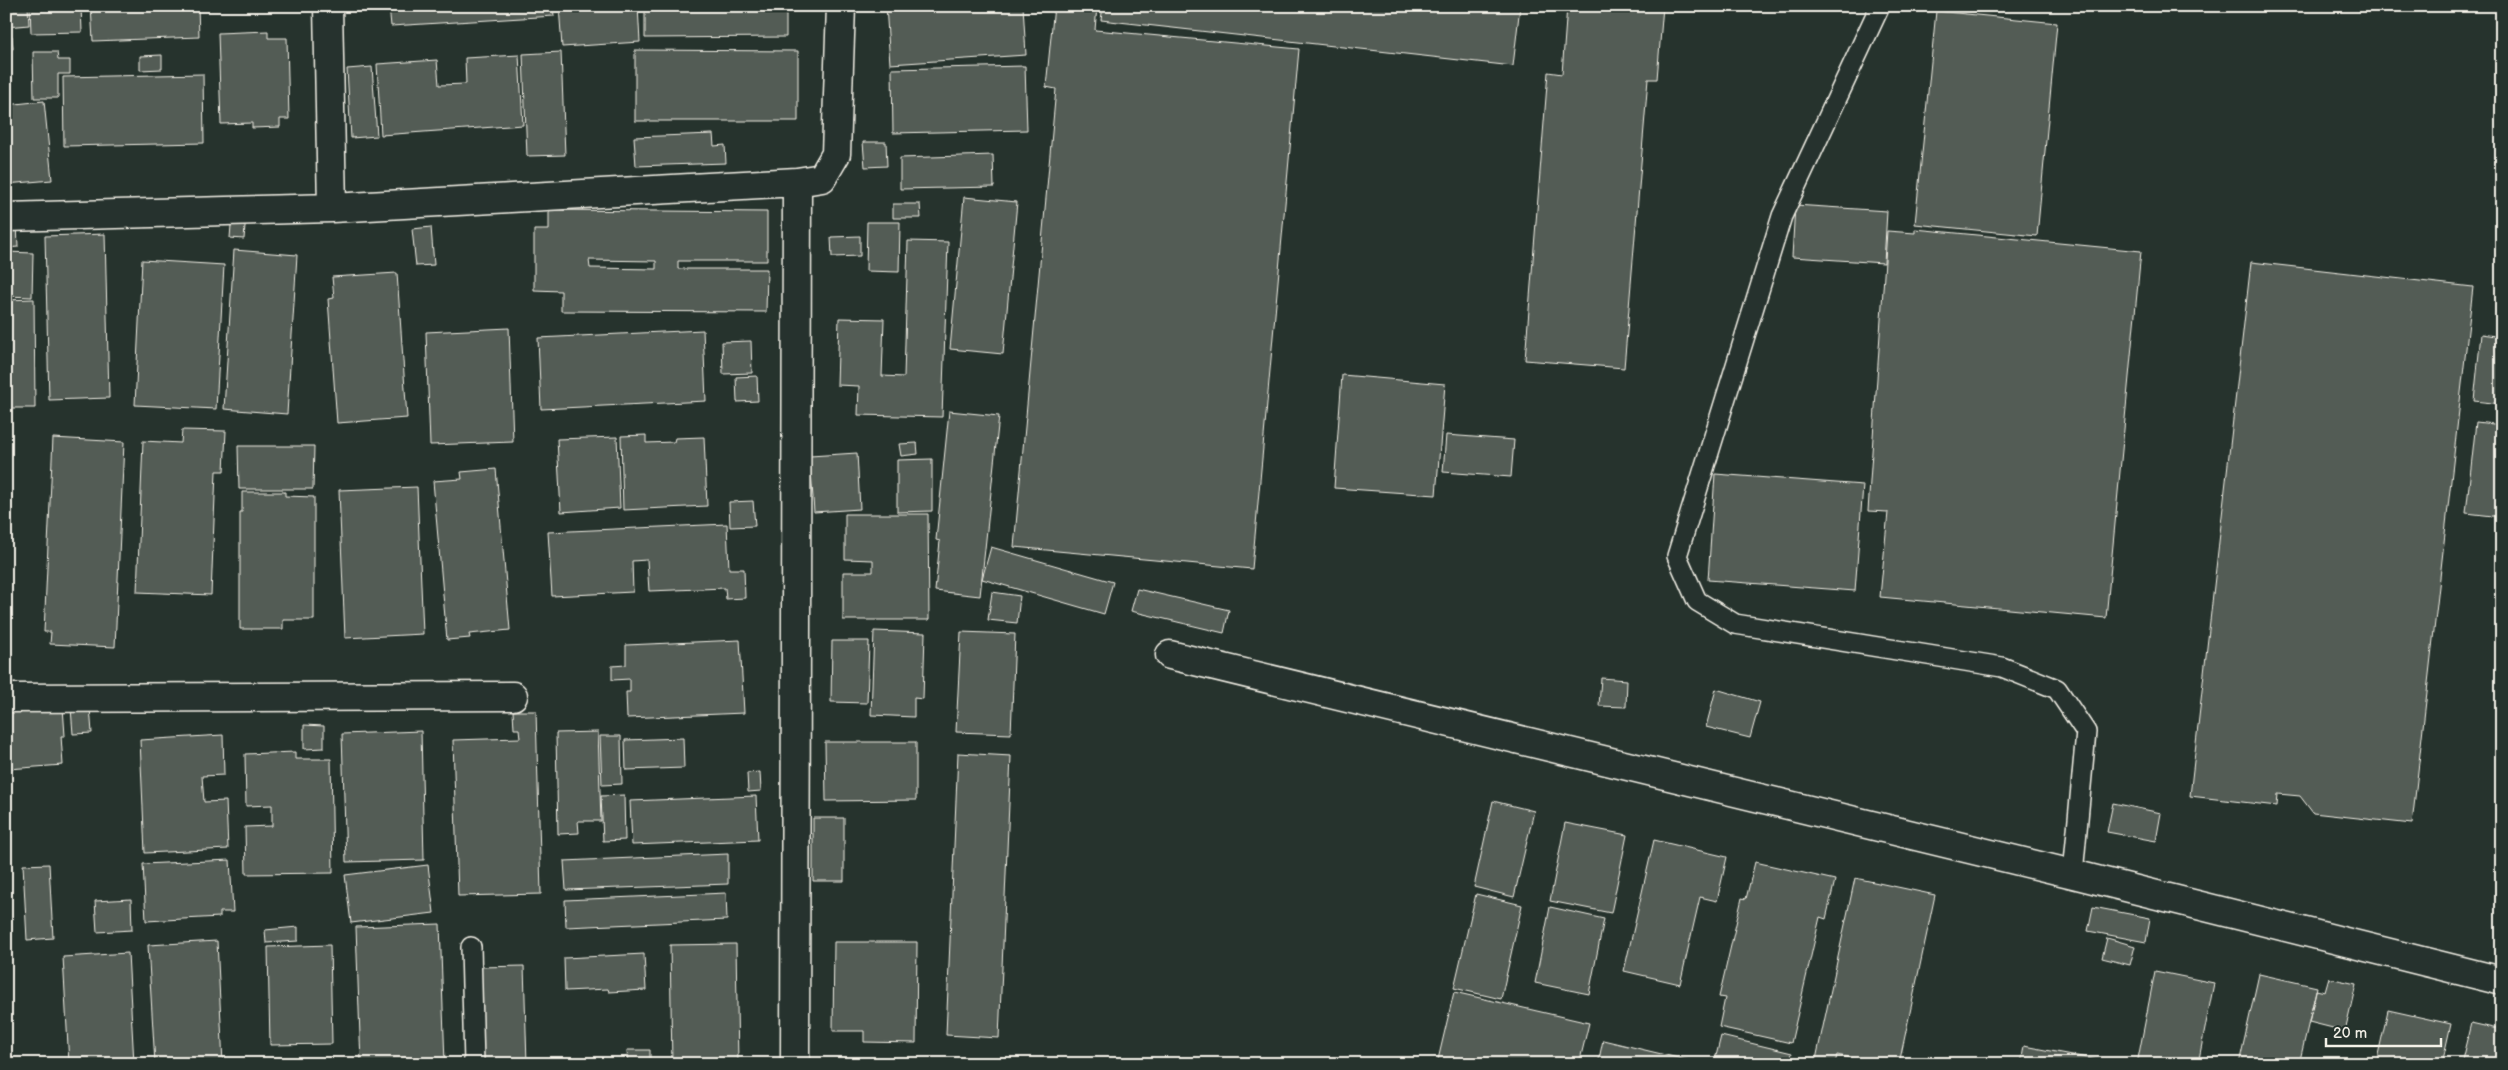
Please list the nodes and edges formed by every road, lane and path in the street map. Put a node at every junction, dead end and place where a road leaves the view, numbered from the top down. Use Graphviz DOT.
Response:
graph roads {
  1 [pos="328,6"];
  2 [pos="841,6"];
  3 [pos="1880,6"];
  4 [pos="797,182"];
  5 [pos="332,208"];
  6 [pos="6,217"];
  7 [pos="1170,655"];
  8 [pos="512,696"];
  9 [pos="6,698"];
  10 [pos="2073,874"];
  11 [pos="470,948"];
  12 [pos="2502,981"];
  13 [pos="474,1064"];
  14 [pos="794,1064"];
  1 -- 5 [label="street"];
  2 -- 4 [label="street"];
  3 -- 10 [label="lane"];
  4 -- 5 [label="street"];
  4 -- 14 [label="street"];
  5 -- 6 [label="street"];
  7 -- 10 [label="street"];
  8 -- 9 [label="street"];
  10 -- 12 [label="street"];
  11 -- 13 [label="lane"];
}
